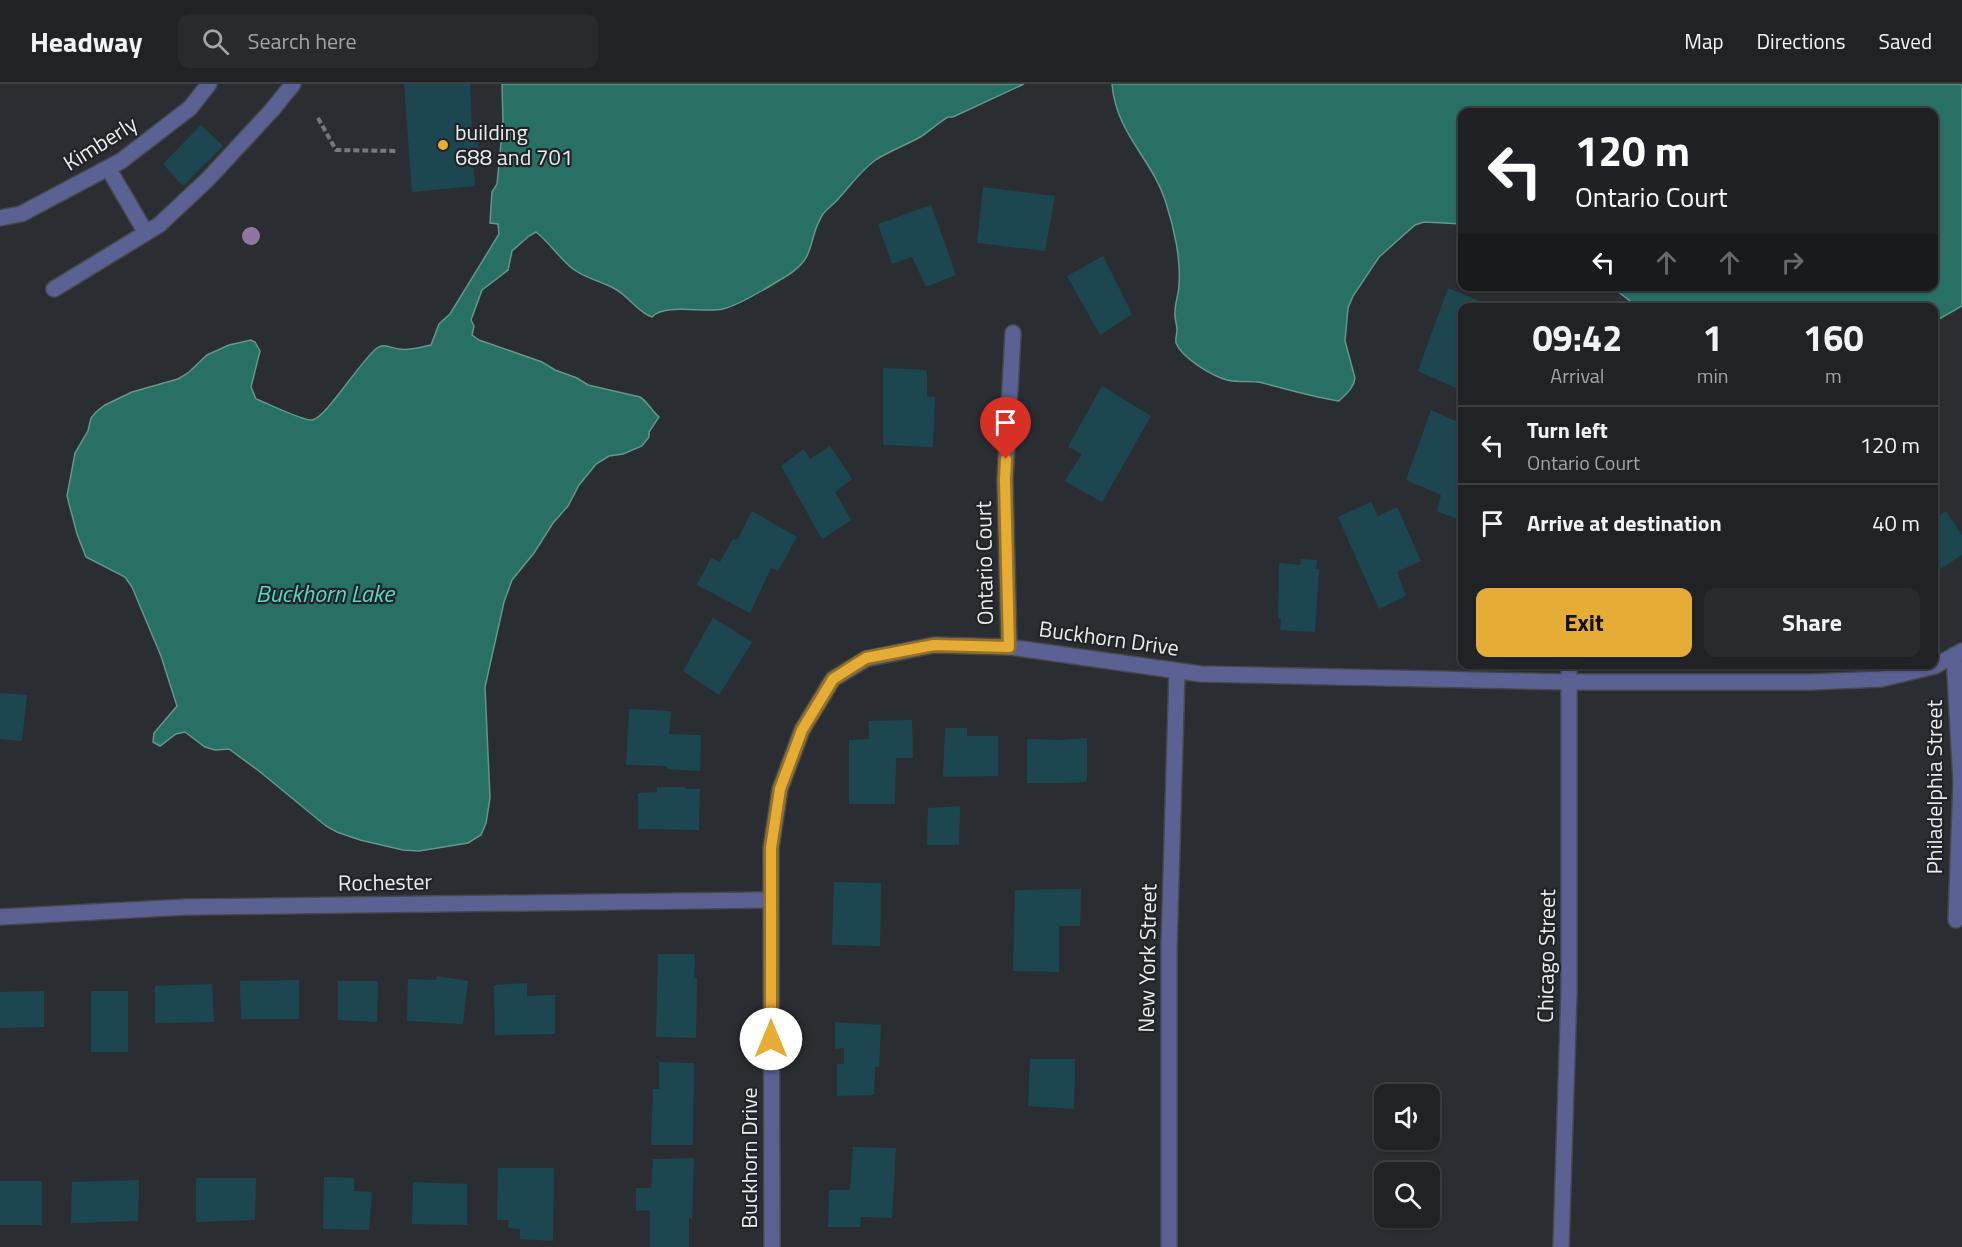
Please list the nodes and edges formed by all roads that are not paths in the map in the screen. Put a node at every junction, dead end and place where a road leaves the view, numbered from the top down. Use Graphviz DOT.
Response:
graph roads {
  1 [pos="209,84"];
  2 [pos="293,84"];
  3 [pos="108,168"];
  4 [pos="0,218"];
  5 [pos="146,233"];
  6 [pos="54,289"];
  7 [pos="1013,333"];
  8 [pos="1009,647"];
  9 [pos="1958,653"];
  10 [pos="1938,664"];
  11 [pos="1569,669"];
  12 [pos="1923,669"];
  13 [pos="1177,671"];
  14 [pos="1569,682"];
  15 [pos="771,900"];
  16 [pos="0,917"];
  17 [pos="1956,920"];
  18 [pos="772,1247"];
  19 [pos="1169,1247"];
  20 [pos="1561,1247"];
  1 -- 3 [label="street, Kimberly"];
  2 -- 5 [label="street"];
  3 -- 4 [label="street, Kimberly"];
  3 -- 5 [label="street"];
  5 -- 6 [label="street"];
  7 -- 8 [label="street, Ontario Court"];
  8 -- 13 [label="street, Buckhorn Drive"];
  8 -- 15 [label="street, Buckhorn Drive"];
  9 -- 10 [label="street, Buckhorn Drive"];
  9 -- 17 [label="street, Philadelphia Street"];
  11 -- 14 [label="street, Chicago Street"];
  12 -- 14 [label="street, Buckhorn Drive"];
  13 -- 14 [label="street, Buckhorn Drive"];
  13 -- 19 [label="street, New York Street"];
  14 -- 20 [label="street, Chicago Street"];
  15 -- 16 [label="street, Rochester"];
  15 -- 18 [label="street, Buckhorn Drive"];
}
